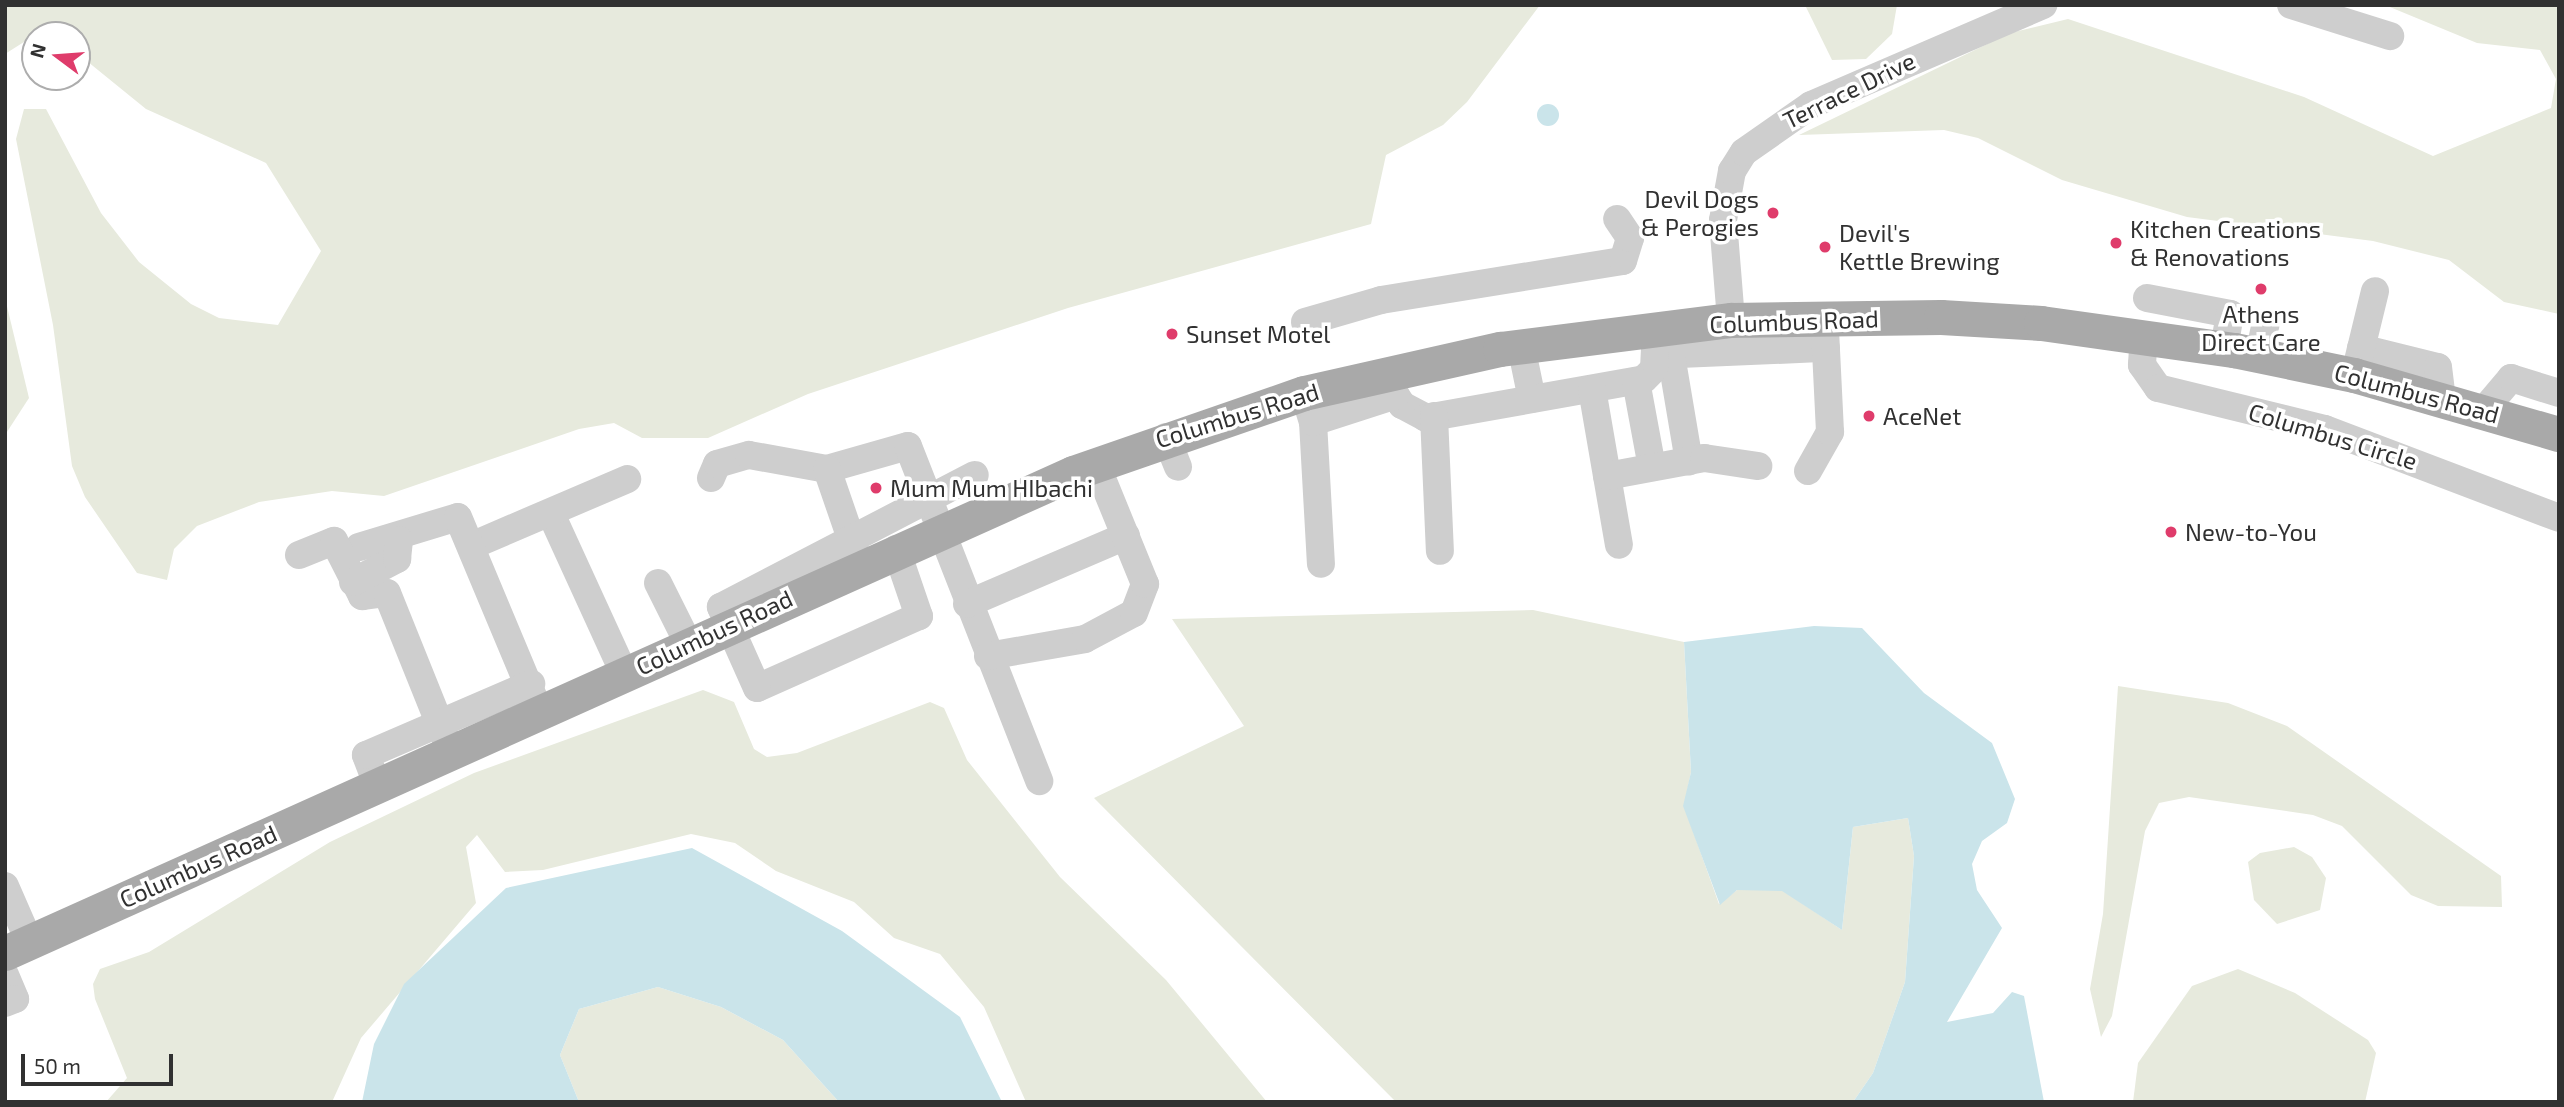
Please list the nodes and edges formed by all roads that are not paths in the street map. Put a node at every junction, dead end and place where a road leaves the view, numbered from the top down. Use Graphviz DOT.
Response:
graph roads {
  1 [pos="2043,5"];
  2 [pos="2291,5"];
  3 [pos="2390,36"];
  4 [pos="1617,219"];
  5 [pos="2375,290"];
  6 [pos="2147,298"];
  7 [pos="1731,320"];
  8 [pos="1306,322"];
  9 [pos="1825,333"];
  10 [pos="2144,335"];
  11 [pos="1521,346"];
  12 [pos="1661,346"];
  13 [pos="2224,348"];
  14 [pos="2358,362"];
  15 [pos="1636,381"];
  16 [pos="1389,384"];
  17 [pos="1592,388"];
  18 [pos="2559,393"];
  19 [pos="1532,399"];
  20 [pos="1309,408"];
  21 [pos="2484,410"];
  22 [pos="1434,416"];
  23 [pos="2559,434"];
  24 [pos="1689,461"];
  25 [pos="1096,464"];
  26 [pos="1758,466"];
  27 [pos="1652,467"];
  28 [pos="827,468"];
  29 [pos="1808,471"];
  30 [pos="975,475"];
  31 [pos="1607,476"];
  32 [pos="711,478"];
  33 [pos="627,479"];
  34 [pos="932,515"];
  35 [pos="552,516"];
  36 [pos="2559,518"];
  37 [pos="1126,536"];
  38 [pos="399,540"];
  39 [pos="1619,545"];
  40 [pos="471,546"];
  41 [pos="359,547"];
  42 [pos="895,549"];
  43 [pos="1440,551"];
  44 [pos="855,552"];
  45 [pos="299,555"];
  46 [pos="1321,565"];
  47 [pos="353,582"];
  48 [pos="658,583"];
  49 [pos="967,604"];
  50 [pos="727,624"];
  51 [pos="688,643"];
  52 [pos="988,656"];
  53 [pos="624,673"];
  54 [pos="535,698"];
  55 [pos="445,737"];
  56 [pos="1039,781"];
  57 [pos="5,886"];
  58 [pos="17,947"];
  59 [pos="5,975"];
  60 [pos="5,1003"];
  1 -- 7 [label="street, Terrace Drive"];
  2 -- 3 [label="street"];
  4 -- 8 [label="street"];
  5 -- 14 [label="street"];
  6 -- 13 [label="street"];
  7 -- 9 [label="main road, Columbus Road"];
  7 -- 12 [label="main road, Columbus Road"];
  9 -- 10 [label="main road, Columbus Road"];
  9 -- 12 [label="street"];
  9 -- 29 [label="street"];
  10 -- 13 [label="main road, Columbus Road"];
  10 -- 36 [label="street, Columbus Circle"];
  11 -- 12 [label="main road, Columbus Road"];
  11 -- 16 [label="main road, Columbus Road"];
  11 -- 19 [label="street"];
  12 -- 15 [label="street"];
  12 -- 24 [label="street"];
  13 -- 14 [label="main road, Columbus Road"];
  14 -- 21 [label="main road, Columbus Road"];
  15 -- 17 [label="street"];
  15 -- 27 [label="street"];
  16 -- 20 [label="main road, Columbus Road"];
  16 -- 22 [label="street"];
  17 -- 19 [label="street"];
  17 -- 31 [label="street"];
  18 -- 21 [label="street"];
  19 -- 22 [label="street"];
  20 -- 25 [label="main road, Columbus Road"];
  20 -- 46 [label="street"];
  21 -- 23 [label="main road, Columbus Road"];
  22 -- 43 [label="street"];
  24 -- 26 [label="street"];
  24 -- 27 [label="street"];
  25 -- 34 [label="main road, Columbus Road"];
  25 -- 37 [label="street"];
  27 -- 31 [label="street"];
  28 -- 32 [label="street"];
  28 -- 34 [label="street"];
  28 -- 44 [label="street"];
  30 -- 34 [label="street"];
  31 -- 39 [label="street"];
  33 -- 35 [label="street"];
  34 -- 42 [label="main road, Columbus Road"];
  34 -- 44 [label="street"];
  34 -- 49 [label="street"];
  35 -- 40 [label="street"];
  35 -- 53 [label="street"];
  37 -- 49 [label="street"];
  37 -- 52 [label="street"];
  38 -- 40 [label="street"];
  38 -- 41 [label="street"];
  38 -- 47 [label="street"];
  40 -- 54 [label="street"];
  42 -- 44 [label="main road, Columbus Road"];
  42 -- 50 [label="street"];
  44 -- 50 [label="main road, Columbus Road"];
  45 -- 47 [label="street"];
  47 -- 55 [label="street"];
  48 -- 51 [label="street"];
  49 -- 52 [label="street"];
  50 -- 51 [label="main road, Columbus Road"];
  51 -- 53 [label="main road, Columbus Road"];
  52 -- 56 [label="street"];
  53 -- 54 [label="main road, Columbus Road"];
  54 -- 55 [label="main road, Columbus Road"];
  55 -- 58 [label="main road, Columbus Road"];
  57 -- 58 [label="street"];
  59 -- 60 [label="street"];
}
